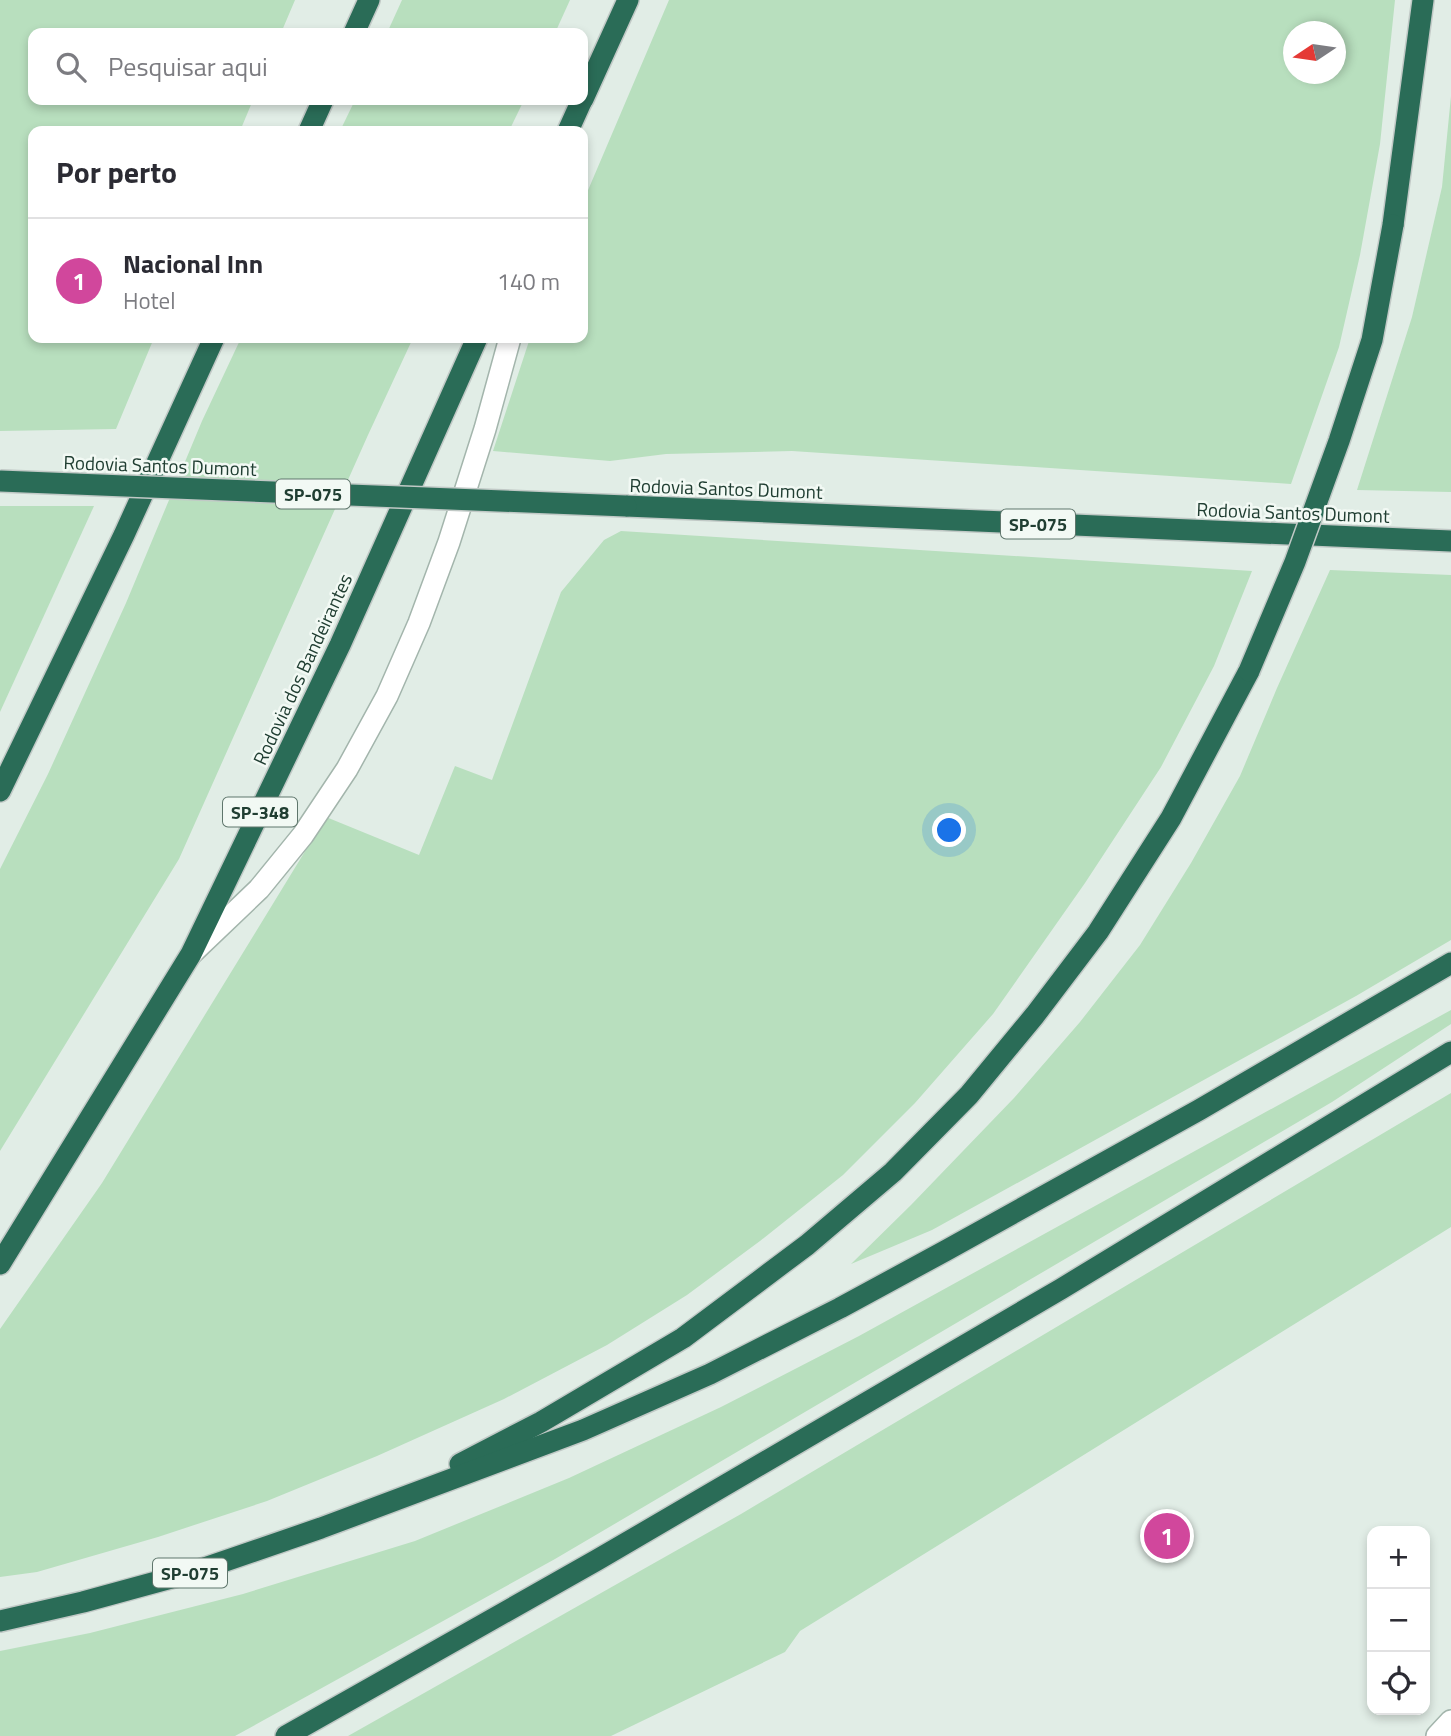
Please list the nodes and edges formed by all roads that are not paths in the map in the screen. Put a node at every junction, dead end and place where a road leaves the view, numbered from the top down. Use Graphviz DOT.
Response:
graph roads {
  1 [pos="369,0"];
  2 [pos="628,0"];
  3 [pos="1423,0"];
  4 [pos="356,28"];
  5 [pos="588,88"];
  6 [pos="321,105"];
  7 [pos="580,105"];
  8 [pos="311,126"];
  9 [pos="570,126"];
  10 [pos="212,343"];
  11 [pos="475,343"];
  12 [pos="509,343"];
  13 [pos="0,481"];
  14 [pos="1451,541"];
  15 [pos="0,791"];
  16 [pos="191,954"];
  17 [pos="1451,963"];
  18 [pos="1451,1052"];
  19 [pos="0,1264"];
  20 [pos="374,1508"];
  21 [pos="0,1621"];
  22 [pos="1451,1721"];
  23 [pos="286,1736"];
  24 [pos="1437,1736"];
  1 -- 4 [label="highway"];
  2 -- 5 [label="highway"];
  3 -- 20 [label="highway, bridge"];
  6 -- 8 [label="highway"];
  7 -- 9 [label="highway"];
  10 -- 15 [label="highway"];
  11 -- 16 [label="highway, Rodovia dos Bandeirantes / SP-348"];
  12 -- 16 [label="lane"];
  13 -- 14 [label="highway, Rodovia Santos Dumont / SP-075, bridge"];
  16 -- 19 [label="highway, Rodovia dos Bandeirantes / SP-348"];
  17 -- 20 [label="highway"];
  18 -- 23 [label="highway"];
  20 -- 21 [label="highway, SP-075"];
  22 -- 24 [label="lane"];
}
